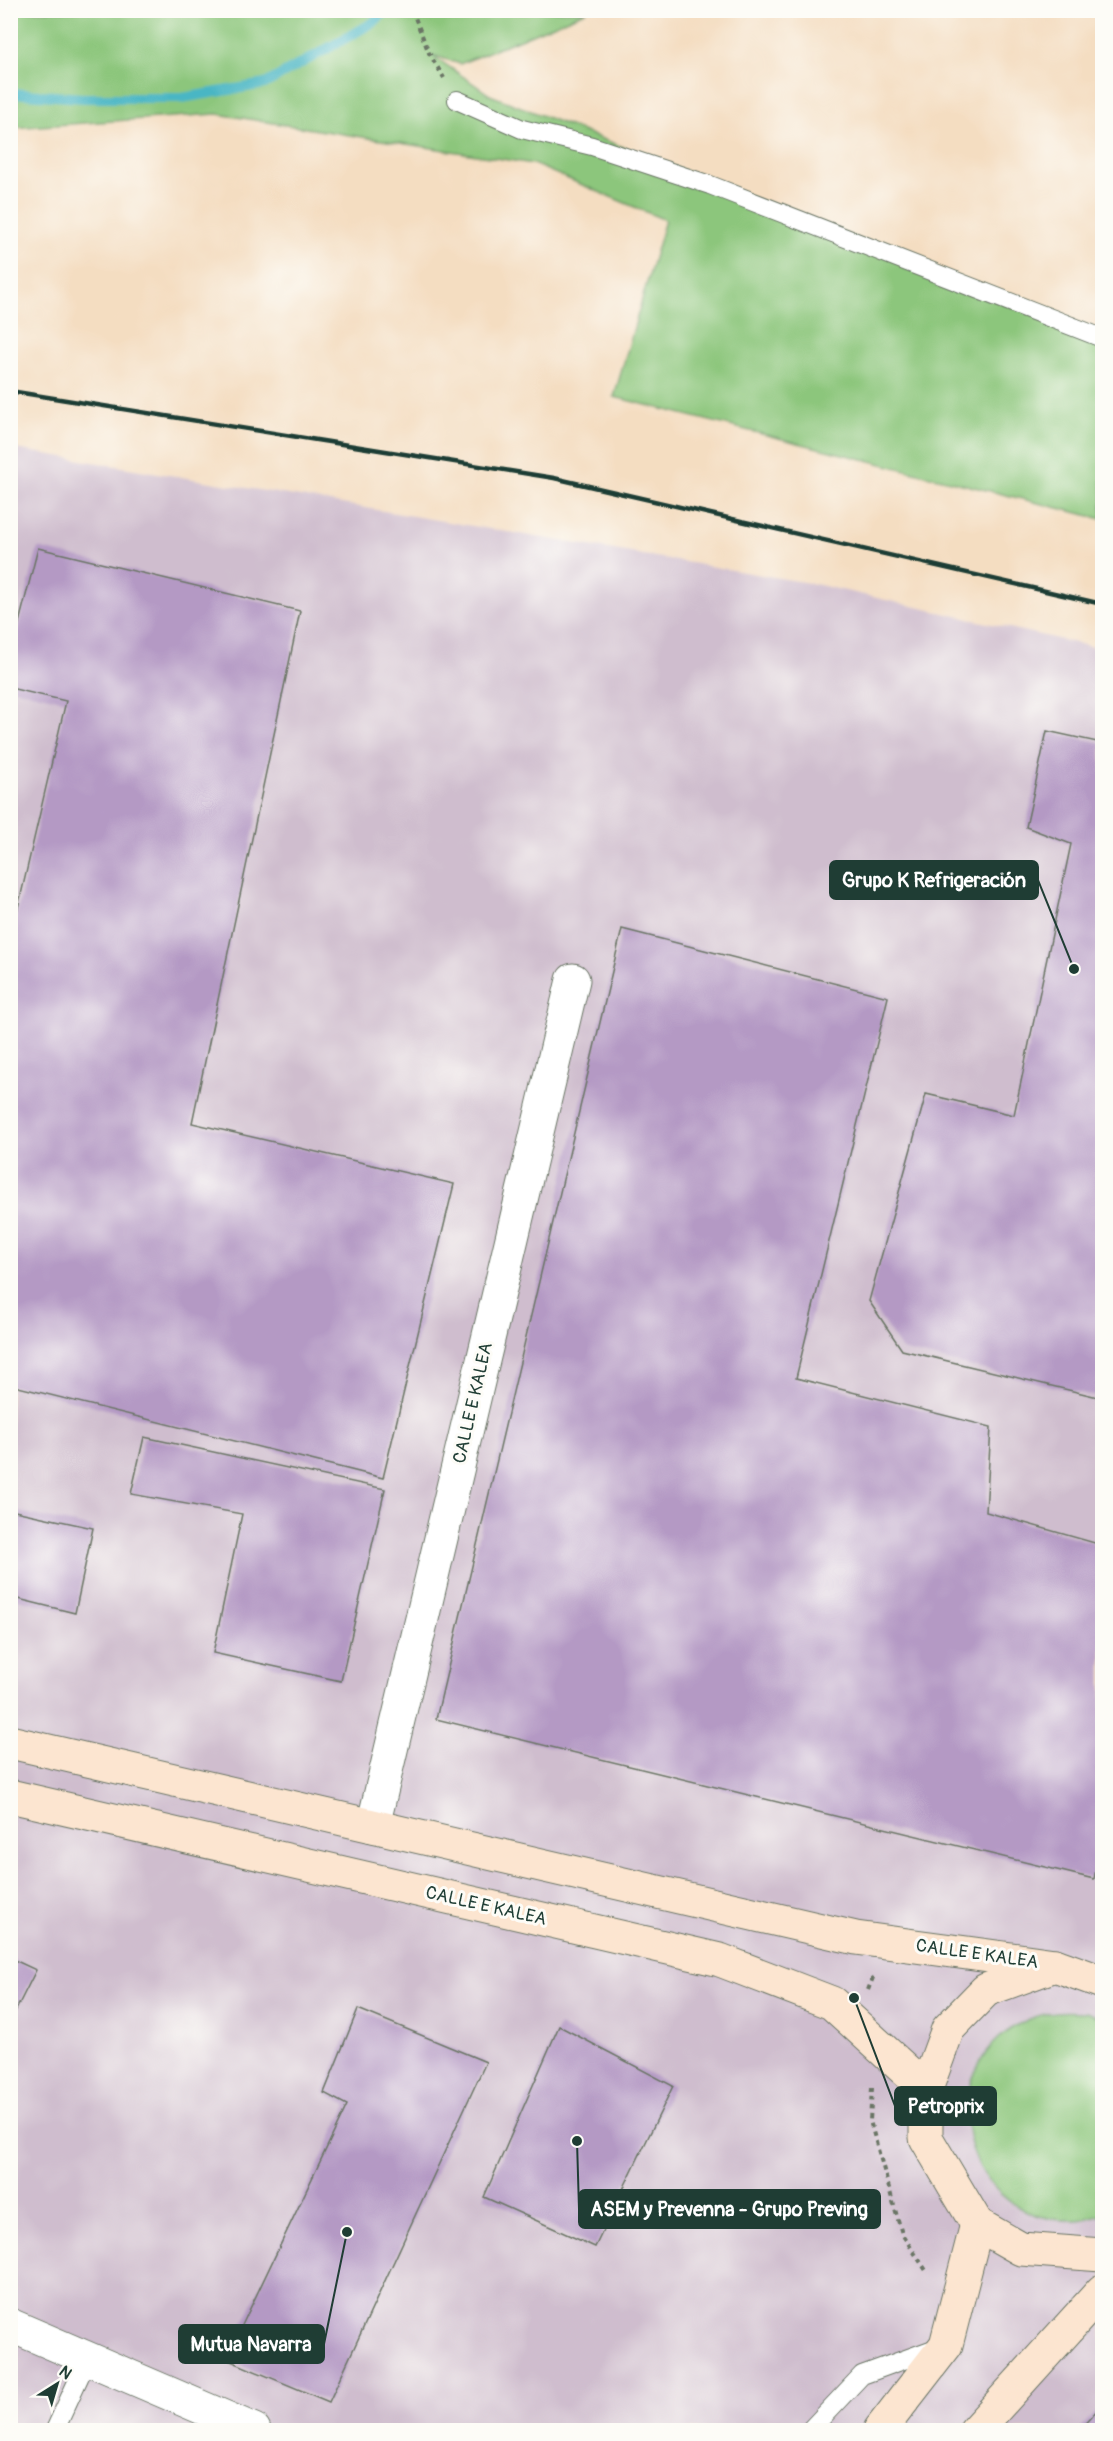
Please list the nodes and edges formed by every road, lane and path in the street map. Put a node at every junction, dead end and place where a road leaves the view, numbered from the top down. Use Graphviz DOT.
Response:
graph roads {
  1 [pos="412,10"];
  2 [pos="457,100"];
  3 [pos="1102,338"];
  4 [pos="573,980"];
  5 [pos="10,1742"];
  6 [pos="10,1796"];
  7 [pos="373,1826"];
  8 [pos="1054,1965"];
  9 [pos="1102,1982"];
  10 [pos="872,2079"];
  11 [pos="926,2089"];
  12 [pos="977,2224"];
  13 [pos="1102,2255"];
  14 [pos="929,2281"];
  15 [pos="1102,2291"];
  16 [pos="10,2325"];
  17 [pos="946,2345"];
  18 [pos="88,2358"];
  19 [pos="55,2430"];
  20 [pos="254,2430"];
  21 [pos="810,2430"];
  22 [pos="880,2430"];
  23 [pos="976,2430"];
  1 -- 2 [label="path"];
  2 -- 3 [label="lane"];
  4 -- 7 [label="street, CALLE E KALEA"];
  5 -- 7 [label="main road, CALLE E KALEA"];
  6 -- 11 [label="main road, CALLE E KALEA"];
  7 -- 8 [label="main road, CALLE E KALEA"];
  8 -- 9 [label="main road, CALLE E KALEA"];
  8 -- 11 [label="main road"];
  10 -- 14 [label="path"];
  11 -- 12 [label="main road"];
  12 -- 13 [label="main road"];
  12 -- 17 [label="main road"];
  15 -- 23 [label="main road"];
  16 -- 18 [label="street"];
  17 -- 21 [label="lane"];
  17 -- 22 [label="main road"];
  18 -- 19 [label="lane"];
  18 -- 20 [label="street"];
}
